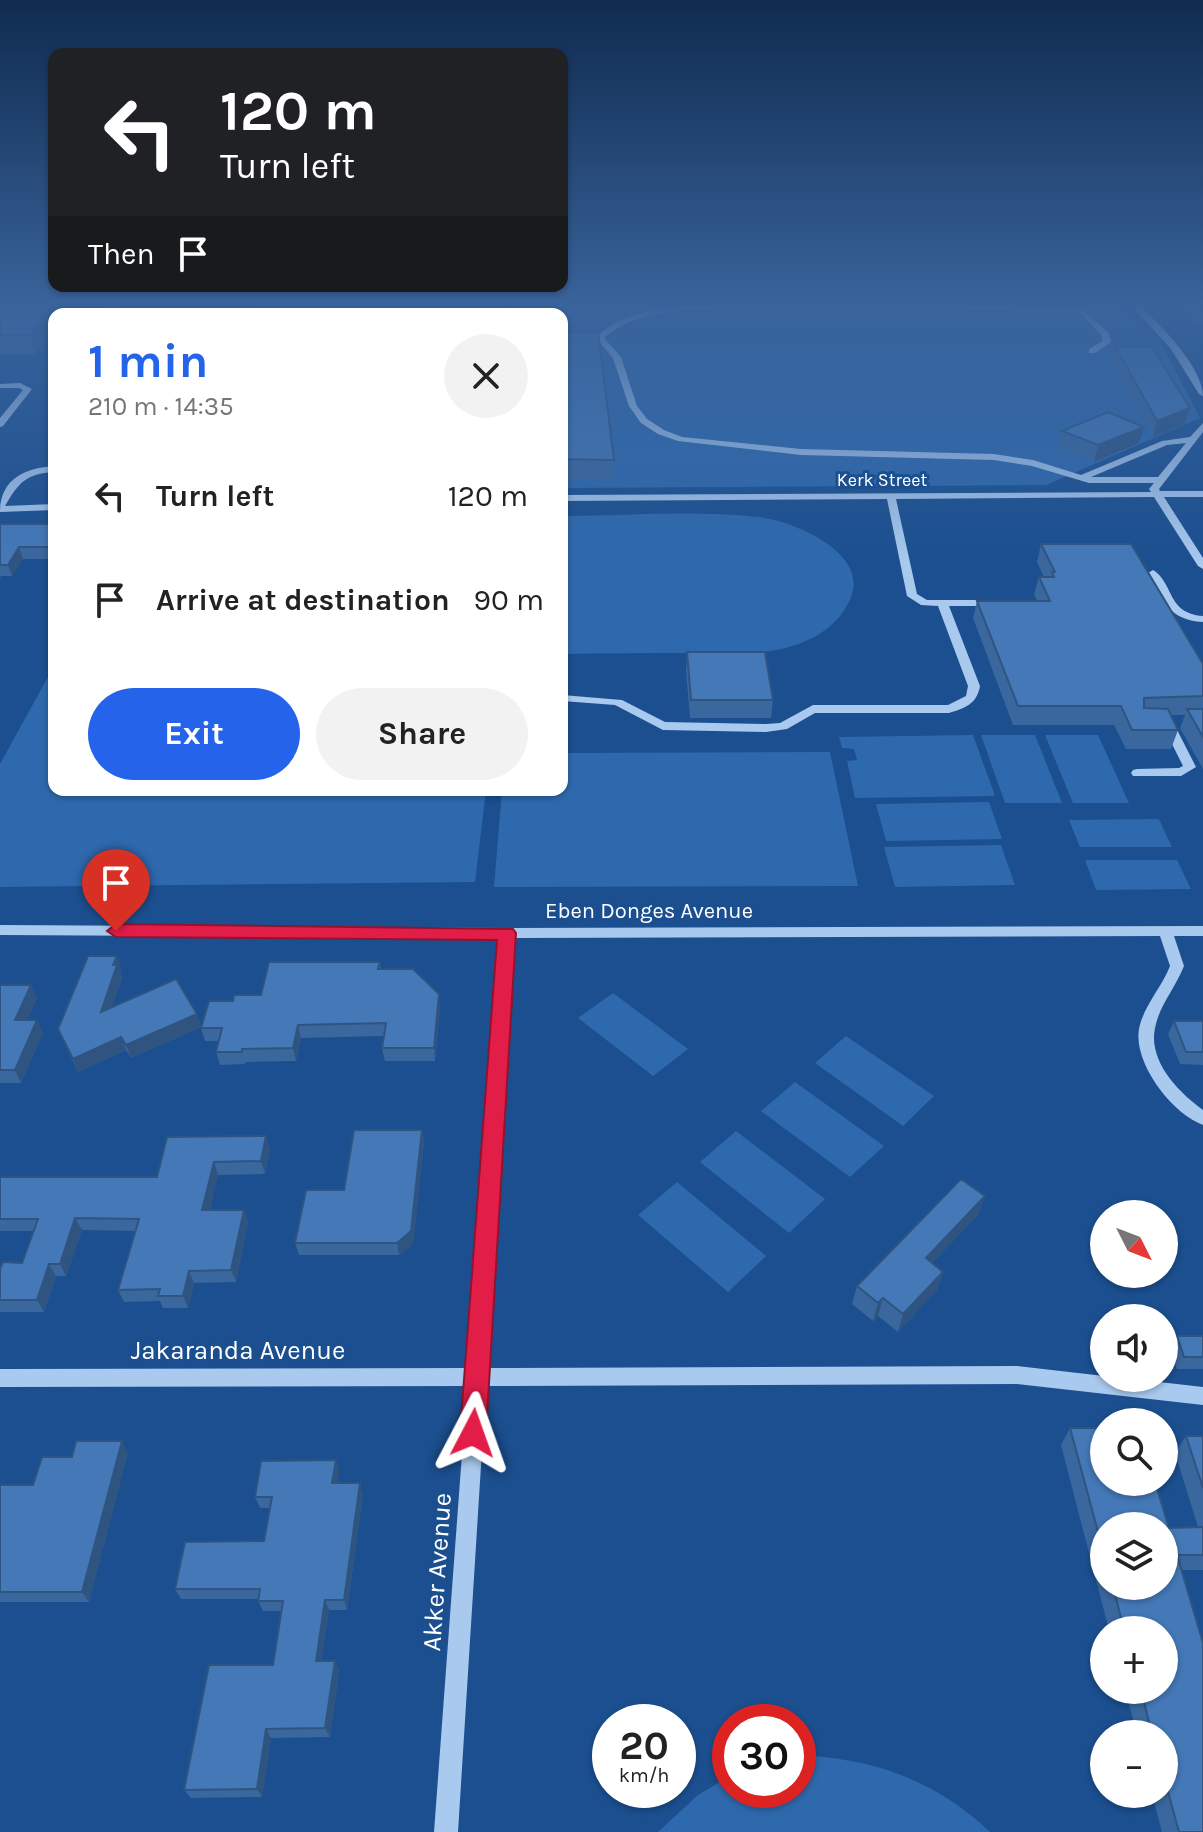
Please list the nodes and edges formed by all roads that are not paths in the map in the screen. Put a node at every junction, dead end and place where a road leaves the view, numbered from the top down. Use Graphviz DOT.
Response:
graph roads {
  1 [pos="26,391"];
  2 [pos="628,391"];
  3 [pos="1,421"];
  4 [pos="1203,426"];
  5 [pos="1192,439"];
  6 [pos="48,469"];
  7 [pos="1082,478"];
  8 [pos="1159,480"];
  9 [pos="1203,494"];
  10 [pos="1156,495"];
  11 [pos="891,497"];
  12 [pos="568,498"];
  13 [pos="48,507"];
  14 [pos="0,508"];
  15 [pos="1203,566"];
  16 [pos="1153,573"];
  17 [pos="942,603"];
  18 [pos="1003,603"];
  19 [pos="1203,619"];
  20 [pos="568,698"];
  21 [pos="1167,721"];
  22 [pos="1137,773"];
  23 [pos="0,930"];
  24 [pos="1165,931"];
  25 [pos="1203,931"];
  26 [pos="507,933"];
  27 [pos="1203,1118"];
  28 [pos="477,1376"];
  29 [pos="0,1378"];
  30 [pos="1203,1396"];
  31 [pos="446,1832"];
  1 -- 3 [label="street"];
  2 -- 7 [label="street"];
  4 -- 5 [label="street"];
  5 -- 7 [label="street"];
  5 -- 8 [label="street"];
  6 -- 14 [label="street"];
  7 -- 8 [label="street"];
  8 -- 10 [label="street"];
  9 -- 10 [label="street, Kerk Street"];
  10 -- 11 [label="street, Kerk Street"];
  10 -- 15 [label="street"];
  11 -- 12 [label="street, Kerk Street"];
  11 -- 17 [label="street"];
  13 -- 14 [label="street"];
  16 -- 19 [label="street"];
  17 -- 18 [label="street"];
  17 -- 20 [label="street"];
  21 -- 22 [label="street"];
  23 -- 26 [label="street, Eben Donges Avenue"];
  24 -- 25 [label="street, Eben Donges Avenue"];
  24 -- 26 [label="street, Eben Donges Avenue"];
  24 -- 27 [label="street"];
  26 -- 28 [label="street, Akker Avenue"];
  28 -- 29 [label="street, Jakaranda Avenue"];
  28 -- 30 [label="street, Jakaranda Avenue"];
  28 -- 31 [label="street, Akker Avenue"];
}
